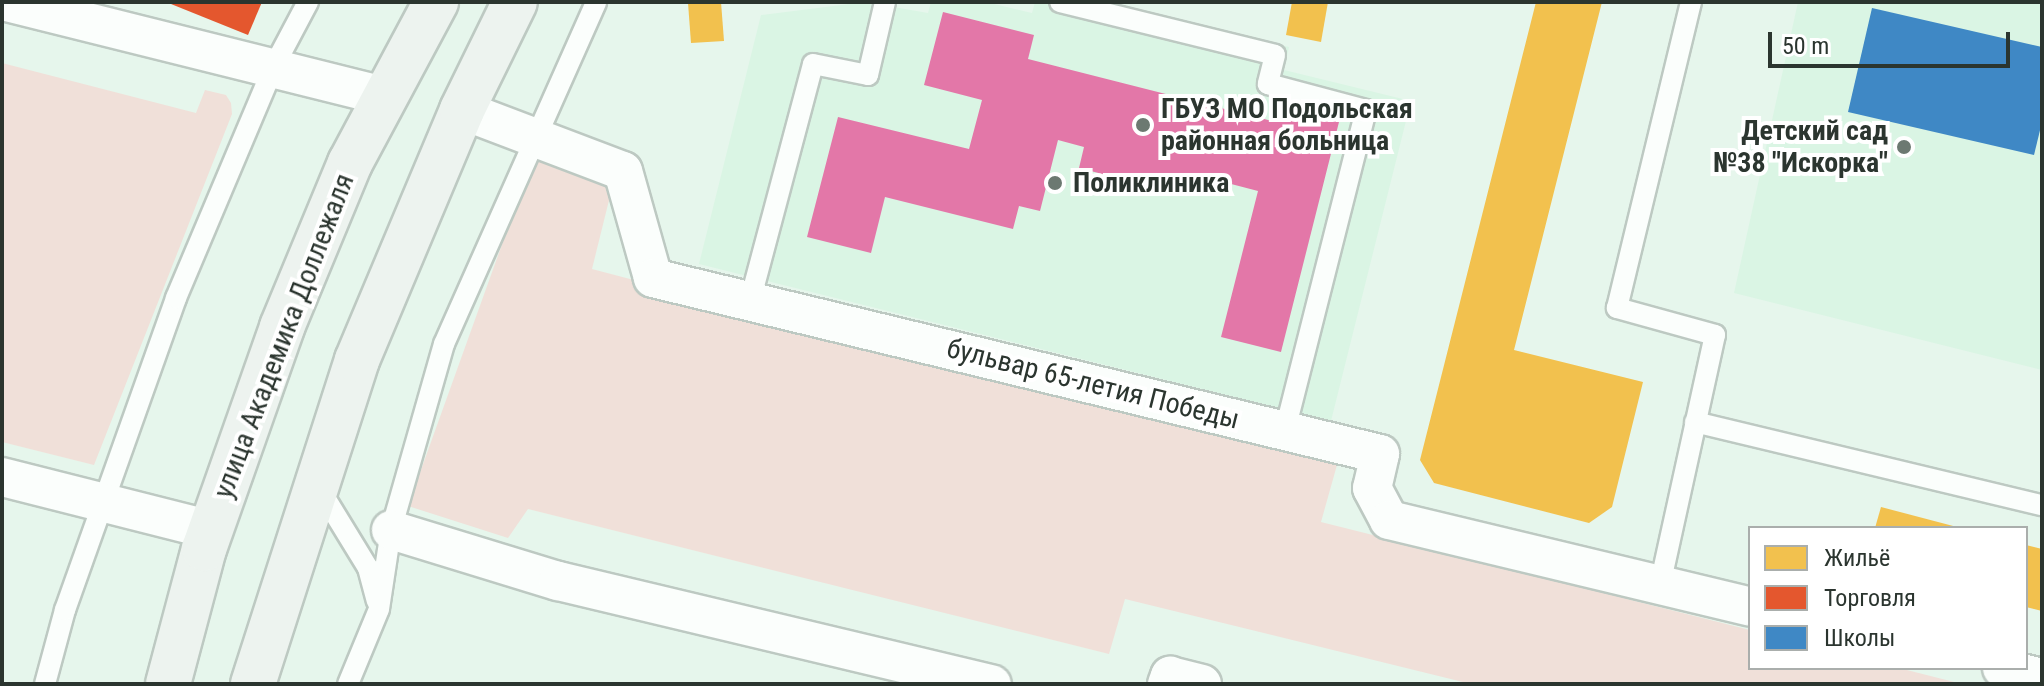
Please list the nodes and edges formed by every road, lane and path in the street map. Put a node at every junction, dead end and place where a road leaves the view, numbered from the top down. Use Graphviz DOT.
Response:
graph roads {
  1 [pos="7,2"];
  2 [pos="308,2"];
  3 [pos="436,2"];
  4 [pos="515,2"];
  5 [pos="596,2"];
  6 [pos="885,2"];
  7 [pos="1060,2"];
  8 [pos="1691,2"];
  9 [pos="273,68"];
  10 [pos="384,96"];
  11 [pos="462,110"];
  12 [pos="535,134"];
  13 [pos="750,301"];
  14 [pos="1695,422"];
  15 [pos="1285,431"];
  16 [pos="2,477"];
  17 [pos="317,483"];
  18 [pos="103,502"];
  19 [pos="2042,505"];
  20 [pos="211,530"];
  21 [pos="391,530"];
  22 [pos="1660,585"];
  23 [pos="1748,607"];
  24 [pos="379,609"];
  25 [pos="2010,670"];
  26 [pos="178,676"];
  27 [pos="2042,678"];
  28 [pos="345,683"];
  29 [pos="45,684"];
  30 [pos="253,684"];
  31 [pos="992,684"];
  32 [pos="1167,684"];
  33 [pos="1202,684"];
  1 -- 9 [label="street"];
  2 -- 9 [label="lane"];
  3 -- 10 [label="main road, улица Академика Доллежаля"];
  4 -- 11 [label="main road"];
  5 -- 12 [label="lane"];
  6 -- 13 [label="lane"];
  7 -- 15 [label="lane"];
  8 -- 14 [label="lane"];
  9 -- 10 [label="street"];
  9 -- 18 [label="lane"];
  10 -- 20 [label="main road, улица Академика Доллежаля"];
  11 -- 12 [label="street, бульвар 65-летия Победы"];
  11 -- 17 [label="main road"];
  12 -- 13 [label="street, бульвар 65-летия Победы"];
  12 -- 21 [label="lane"];
  13 -- 15 [label="street, бульвар 65-летия Победы"];
  14 -- 19 [label="lane"];
  14 -- 22 [label="lane"];
  15 -- 22 [label="street, бульвар 65-летия Победы"];
  16 -- 18 [label="street"];
  17 -- 24 [label="lane"];
  17 -- 30 [label="main road"];
  18 -- 20 [label="street"];
  18 -- 29 [label="lane"];
  20 -- 26 [label="main road, улица Академика Доллежаля"];
  21 -- 24 [label="lane"];
  21 -- 31 [label="street"];
  22 -- 23 [label="street, бульвар 65-летия Победы"];
  24 -- 28 [label="lane"];
  25 -- 27 [label="street"];
  32 -- 33 [label="street"];
}
